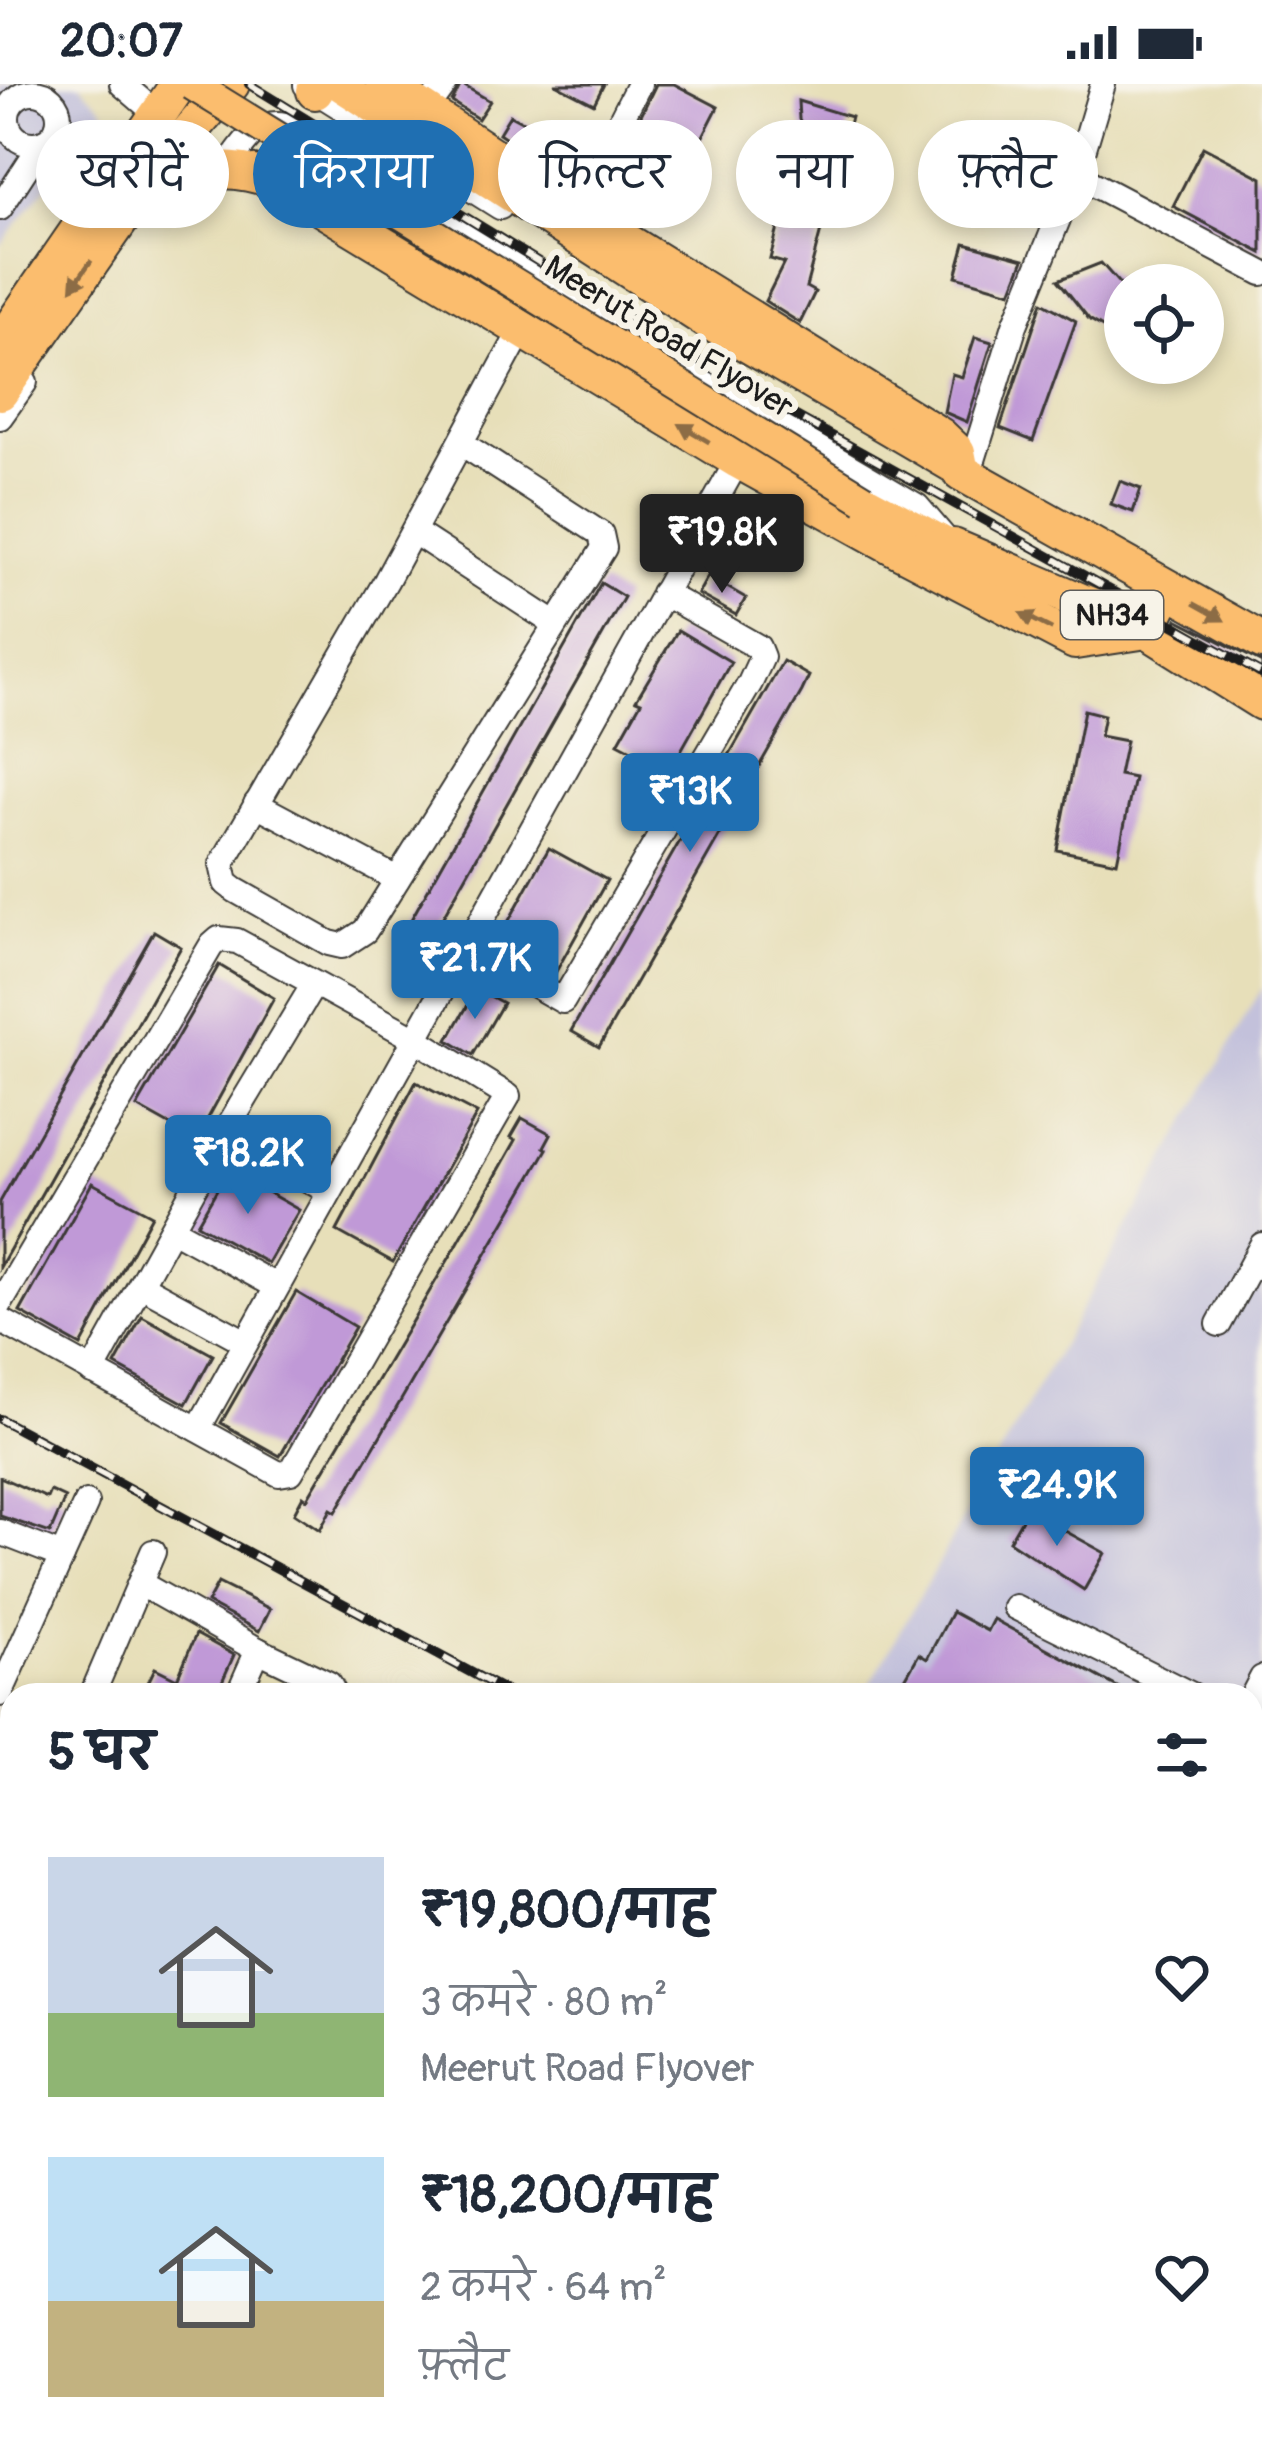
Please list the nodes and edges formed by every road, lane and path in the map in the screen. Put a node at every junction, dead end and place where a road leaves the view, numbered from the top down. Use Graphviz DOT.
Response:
graph roads {
  1 [pos="122,84"];
  2 [pos="179,84"];
  3 [pos="191,84"];
  4 [pos="231,84"];
  5 [pos="384,84"];
  6 [pos="639,84"];
  7 [pos="1103,84"];
  8 [pos="319,86"];
  9 [pos="31,88"];
  10 [pos="435,98"];
  11 [pos="159,116"];
  12 [pos="53,120"];
  13 [pos="157,120"];
  14 [pos="193,120"];
  15 [pos="621,120"];
  16 [pos="1092,120"];
  17 [pos="36,136"];
  18 [pos="498,148"];
  19 [pos="36,155"];
  20 [pos="229,164"];
  21 [pos="229,169"];
  22 [pos="1098,187"];
  23 [pos="0,208"];
  24 [pos="97,228"];
  25 [pos="604,228"];
  26 [pos="1054,228"];
  27 [pos="1262,274"];
  28 [pos="42,307"];
  29 [pos="0,310"];
  30 [pos="522,329"];
  31 [pos="4,371"];
  32 [pos="0,418"];
  33 [pos="461,443"];
  34 [pos="738,460"];
  35 [pos="965,474"];
  36 [pos="413,532"];
  37 [pos="952,547"];
  38 [pos="900,550"];
  39 [pos="1166,589"];
  40 [pos="663,592"];
  41 [pos="554,624"];
  42 [pos="1147,630"];
  43 [pos="1262,641"];
  44 [pos="1262,702"];
  45 [pos="256,804"];
  46 [pos="397,878"];
  47 [pos="466,946"];
  48 [pos="314,984"];
  49 [pos="414,1038"];
  50 [pos="225,1132"];
  51 [pos="328,1191"];
  52 [pos="172,1229"];
  53 [pos="1262,1245"];
  54 [pos="141,1285"];
  55 [pos="276,1286"];
  56 [pos="0,1304"];
  57 [pos="0,1320"];
  58 [pos="1219,1324"];
  59 [pos="244,1341"];
  60 [pos="92,1372"];
  61 [pos="198,1429"];
  62 [pos="86,1503"];
  63 [pos="0,1532"];
  64 [pos="153,1552"];
  65 [pos="62,1556"];
  66 [pos="141,1583"];
  67 [pos="1016,1606"];
  68 [pos="258,1650"];
  69 [pos="5,1683"];
  70 [pos="97,1683"];
  71 [pos="243,1683"];
  72 [pos="327,1683"];
  73 [pos="1168,1683"];
  1 -- 11 [label="street"];
  2 -- 11 [label="highway"];
  3 -- 37 [label="main road, Meerut Road Flyover / NH34, bridge"];
  4 -- 14 [label="highway"];
  5 -- 10 [label="highway"];
  6 -- 15 [label="street"];
  7 -- 16 [label="street"];
  8 -- 35 [label="main road, Meerut Road Flyover / NH34"];
  8 -- 35 [label="street"];
  9 -- 12 [label="street"];
  9 -- 17 [label="street"];
  10 -- 18 [label="highway"];
  11 -- 13 [label="highway"];
  19 -- 23 [label="street"];
  20 -- 37 [label="street"];
  21 -- 30 [label="highway"];
  22 -- 27 [label="street"];
  24 -- 28 [label="highway"];
  25 -- 35 [label="highway"];
  26 -- 35 [label="street"];
  28 -- 29 [label="street"];
  28 -- 31 [label="highway"];
  28 -- 32 [label="street"];
  30 -- 33 [label="street"];
  34 -- 30 [label="highway, one-way"];
  33 -- 36 [label="street"];
  33 -- 41 [label="street"];
  34 -- 38 [label="highway"];
  34 -- 40 [label="street"];
  35 -- 39 [label="highway, NH34"];
  36 -- 41 [label="street"];
  36 -- 45 [label="street"];
  37 -- 38 [label="highway"];
  37 -- 42 [label="highway, NH34"];
  42 -- 38 [label="highway, one-way"];
  39 -- 42 [label="highway"];
  39 -- 43 [label="highway, NH34, one-way"];
  40 -- 47 [label="street"];
  40 -- 47 [label="street"];
  41 -- 46 [label="street"];
  42 -- 44 [label="highway, NH34"];
  45 -- 46 [label="street"];
  45 -- 46 [label="street"];
  47 -- 49 [label="street"];
  48 -- 49 [label="street"];
  48 -- 50 [label="street"];
  48 -- 56 [label="street"];
  49 -- 51 [label="street"];
  49 -- 61 [label="street"];
  50 -- 51 [label="street"];
  50 -- 52 [label="street"];
  51 -- 55 [label="street"];
  52 -- 54 [label="street"];
  52 -- 55 [label="street"];
  53 -- 58 [label="street"];
  54 -- 59 [label="street"];
  54 -- 60 [label="street"];
  55 -- 59 [label="street"];
  57 -- 60 [label="street"];
  59 -- 61 [label="street"];
  60 -- 61 [label="street"];
  62 -- 65 [label="street"];
  63 -- 65 [label="street"];
  64 -- 66 [label="street"];
  65 -- 69 [label="street"];
  66 -- 68 [label="street"];
  66 -- 70 [label="street"];
  67 -- 73 [label="street"];
  68 -- 71 [label="street"];
  68 -- 72 [label="street"];
}
